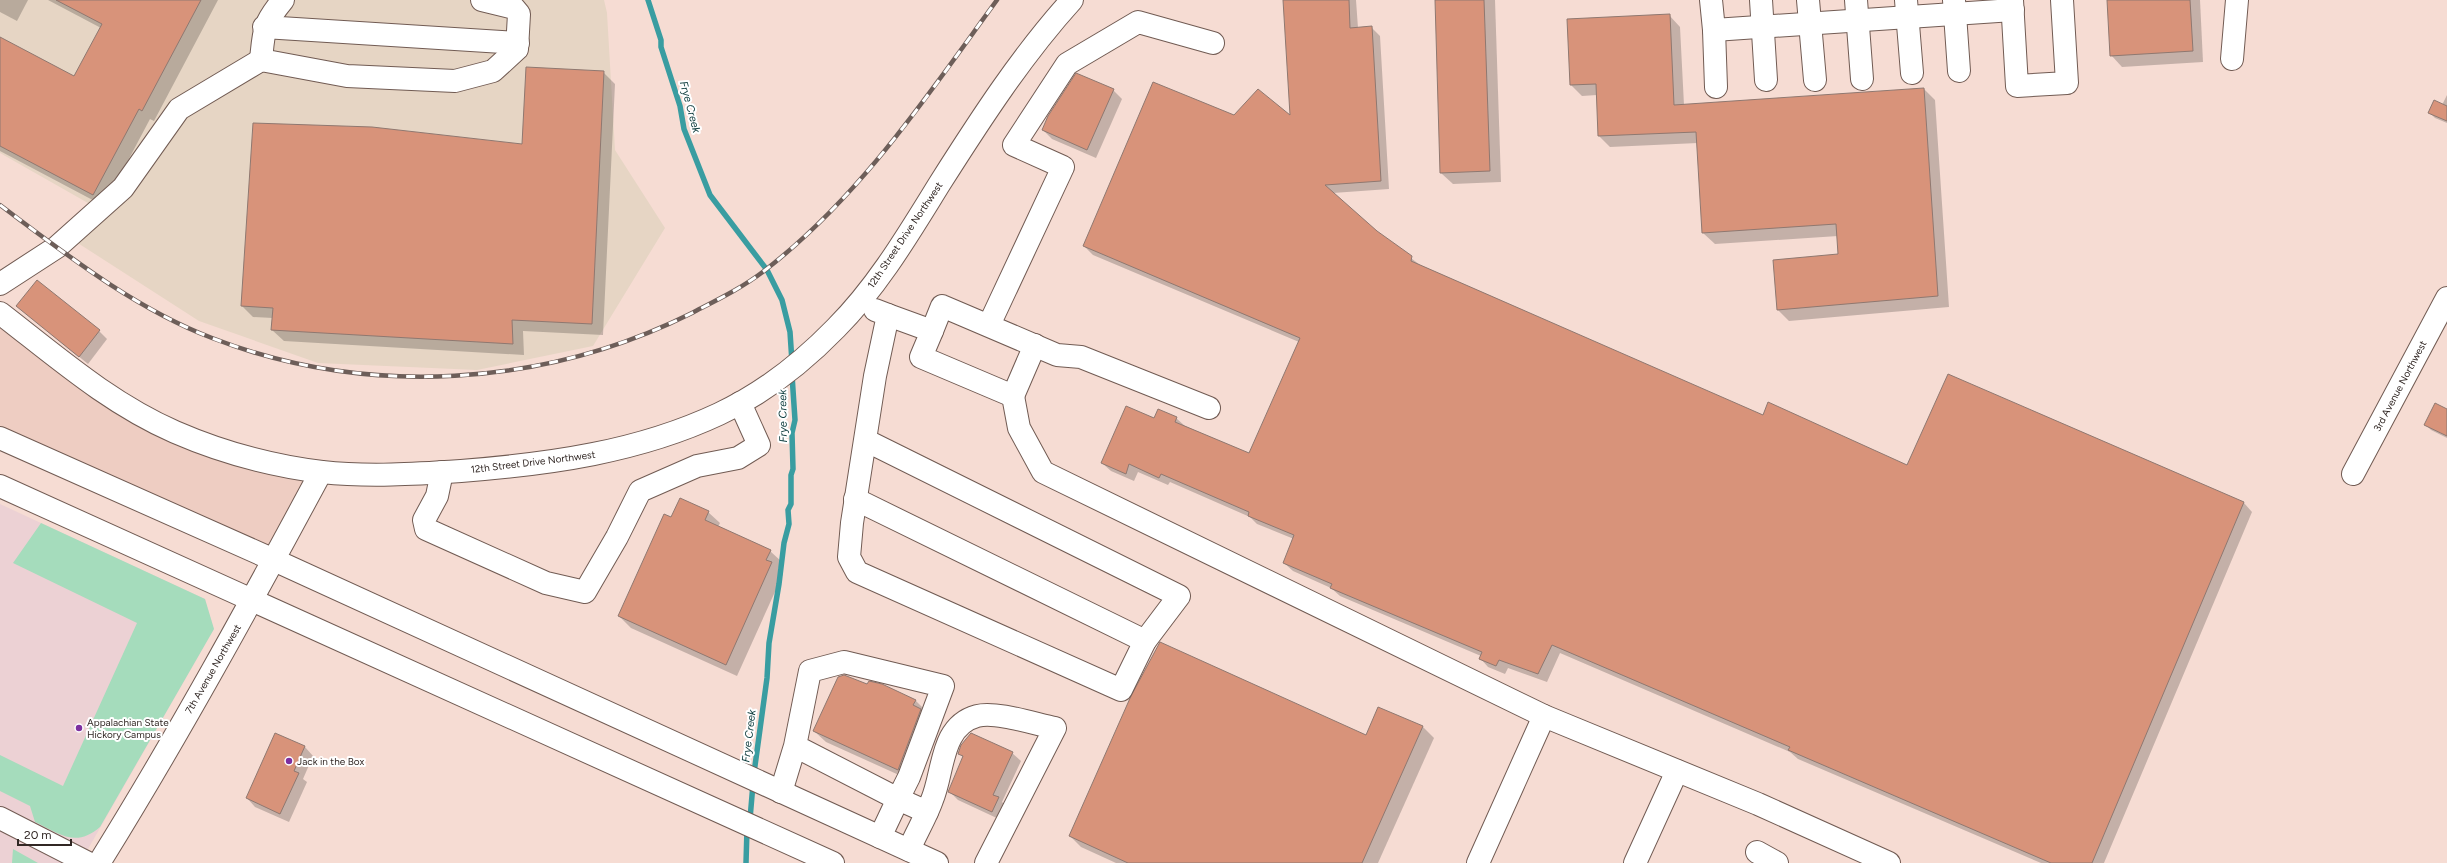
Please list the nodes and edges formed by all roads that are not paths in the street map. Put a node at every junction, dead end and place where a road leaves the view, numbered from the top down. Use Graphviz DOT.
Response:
graph roads {
  1 [pos="283,0"];
  2 [pos="482,0"];
  3 [pos="1072,0"];
  4 [pos="1711,0"];
  5 [pos="1761,0"];
  6 [pos="1808,0"];
  7 [pos="2062,0"];
  8 [pos="2238,0"];
  9 [pos="2012,5"];
  10 [pos="1955,7"];
  11 [pos="1906,9"];
  12 [pos="1857,10"];
  13 [pos="1809,24"];
  14 [pos="1763,26"];
  15 [pos="264,27"];
  16 [pos="1714,30"];
  17 [pos="518,43"];
  18 [pos="1213,43"];
  19 [pos="2232,59"];
  20 [pos="261,60"];
  21 [pos="1958,71"];
  22 [pos="1912,73"];
  23 [pos="1766,80"];
  24 [pos="1815,80"];
  25 [pos="1862,80"];
  26 [pos="1716,87"];
  27 [pos="0,284"];
  28 [pos="2447,298"];
  29 [pos="858,303"];
  30 [pos="0,313"];
  31 [pos="888,315"];
  32 [pos="989,325"];
  33 [pos="932,331"];
  34 [pos="1036,345"];
  35 [pos="1013,396"];
  36 [pos="740,403"];
  37 [pos="1209,408"];
  38 [pos="0,438"];
  39 [pos="865,440"];
  40 [pos="322,472"];
  41 [pos="442,472"];
  42 [pos="2352,474"];
  43 [pos="0,486"];
  44 [pos="856,499"];
  45 [pos="274,560"];
  46 [pos="253,599"];
  47 [pos="1145,641"];
  48 [pos="1544,716"];
  49 [pos="796,746"];
  50 [pos="1677,771"];
  51 [pos="781,792"];
  52 [pos="898,799"];
  53 [pos="927,812"];
  54 [pos="0,818"];
  55 [pos="880,837"];
  56 [pos="908,850"];
  57 [pos="1757,852"];
  58 [pos="88,863"];
  59 [pos="98,863"];
  60 [pos="833,863"];
  61 [pos="937,863"];
  62 [pos="986,863"];
  63 [pos="1478,863"];
  64 [pos="1635,863"];
  65 [pos="1777,863"];
  66 [pos="1889,863"];
  1 -- 15 [label="main road"];
  2 -- 17 [label="main road"];
  3 -- 29 [label="main road, 12th Street Drive Northwest"];
  4 -- 16 [label="main road"];
  5 -- 14 [label="main road"];
  6 -- 13 [label="main road"];
  7 -- 9 [label="main road"];
  8 -- 19 [label="main road"];
  9 -- 10 [label="main road"];
  10 -- 11 [label="main road"];
  10 -- 21 [label="main road"];
  11 -- 12 [label="main road"];
  11 -- 22 [label="main road"];
  12 -- 13 [label="main road"];
  12 -- 25 [label="main road"];
  13 -- 14 [label="main road"];
  13 -- 24 [label="main road"];
  14 -- 16 [label="main road"];
  14 -- 23 [label="main road"];
  15 -- 17 [label="main road"];
  15 -- 20 [label="main road"];
  16 -- 26 [label="main road"];
  17 -- 20 [label="main road"];
  18 -- 32 [label="main road"];
  20 -- 27 [label="main road"];
  28 -- 42 [label="main road, 3rd Avenue Northwest"];
  29 -- 31 [label="main road"];
  29 -- 36 [label="main road, 12th Street Drive Northwest"];
  30 -- 40 [label="main road, 12th Street Drive Northwest"];
  31 -- 33 [label="main road"];
  31 -- 39 [label="main road"];
  32 -- 33 [label="main road"];
  32 -- 34 [label="main road"];
  33 -- 35 [label="main road"];
  34 -- 35 [label="main road"];
  34 -- 37 [label="main road"];
  35 -- 48 [label="main road"];
  36 -- 41 [label="main road, 12th Street Drive Northwest"];
  36 -- 41 [label="main road"];
  38 -- 45 [label="main road"];
  39 -- 44 [label="main road"];
  39 -- 47 [label="main road"];
  40 -- 41 [label="main road, 12th Street Drive Northwest"];
  40 -- 45 [label="main road, 7th Avenue Northwest"];
  43 -- 46 [label="main road"];
  44 -- 47 [label="main road"];
  44 -- 47 [label="main road"];
  45 -- 46 [label="main road, 7th Avenue Northwest"];
  45 -- 51 [label="main road"];
  46 -- 59 [label="main road, 7th Avenue Northwest"];
  46 -- 60 [label="main road"];
  48 -- 50 [label="main road"];
  48 -- 63 [label="main road"];
  49 -- 51 [label="main road"];
  49 -- 52 [label="main road"];
  49 -- 52 [label="main road"];
  50 -- 64 [label="main road"];
  50 -- 66 [label="main road"];
  51 -- 55 [label="main road"];
  52 -- 53 [label="main road"];
  52 -- 55 [label="main road"];
  53 -- 56 [label="main road"];
  53 -- 62 [label="main road"];
  54 -- 58 [label="main road"];
  55 -- 56 [label="main road"];
  56 -- 61 [label="main road"];
  57 -- 65 [label="main road"];
}
